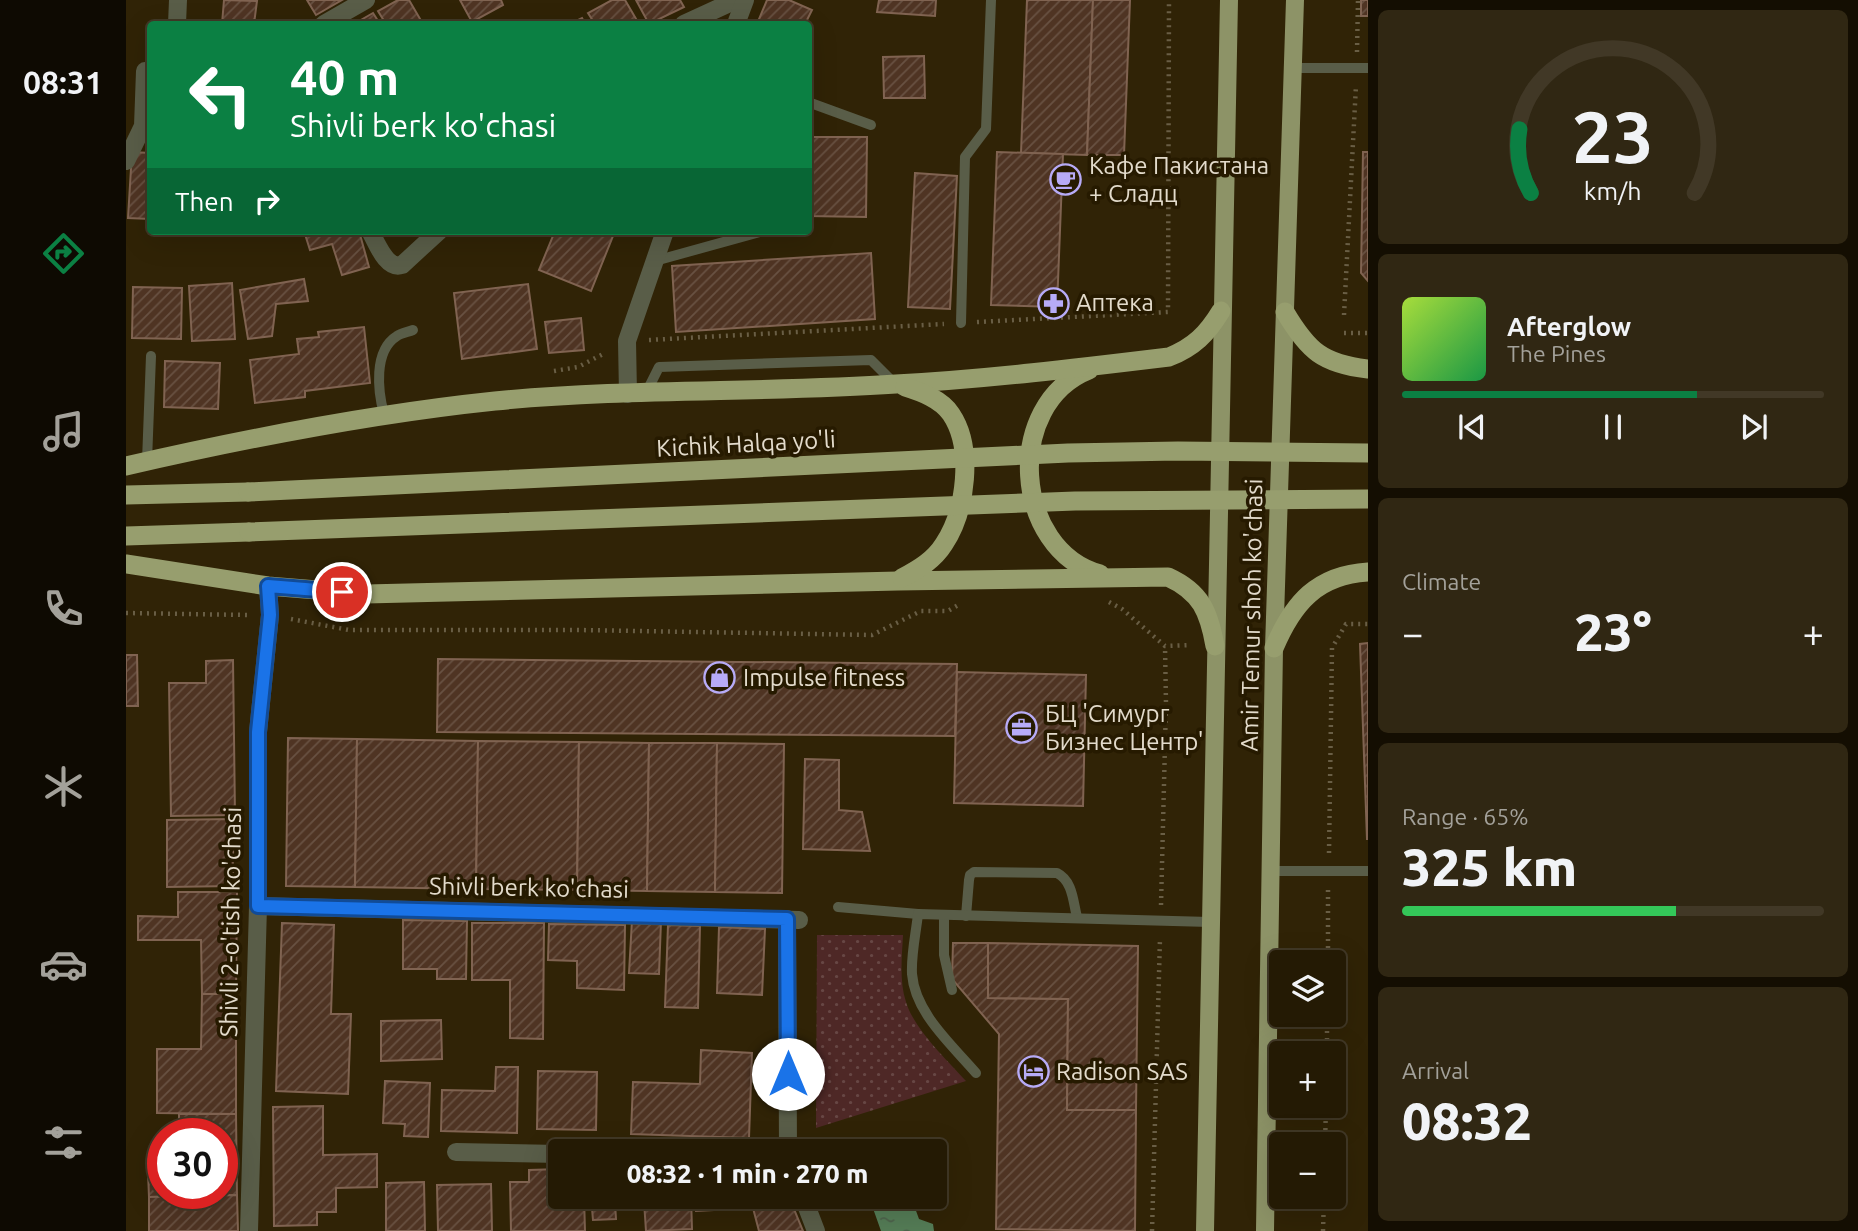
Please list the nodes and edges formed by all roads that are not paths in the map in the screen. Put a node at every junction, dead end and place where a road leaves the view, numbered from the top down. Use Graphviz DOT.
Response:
graph roads {
  1 [pos="178,0"];
  2 [pos="366,0"];
  3 [pos="736,0"];
  4 [pos="745,0"];
  5 [pos="991,0"];
  6 [pos="1228,0"];
  7 [pos="1295,0"];
  8 [pos="177,21"];
  9 [pos="329,21"];
  10 [pos="690,21"];
  11 [pos="737,21"];
  12 [pos="1293,68"];
  13 [pos="1363,68"];
  14 [pos="126,70"];
  15 [pos="147,71"];
  16 [pos="147,82"];
  17 [pos="812,103"];
  18 [pos="871,125"];
  19 [pos="126,161"];
  20 [pos="372,235"];
  21 [pos="435,235"];
  22 [pos="664,235"];
  23 [pos="748,235"];
  24 [pos="654,261"];
  25 [pos="1221,311"];
  26 [pos="1285,312"];
  27 [pos="961,323"];
  28 [pos="413,330"];
  29 [pos="151,356"];
  30 [pos="1103,365"];
  31 [pos="1368,369"];
  32 [pos="896,384"];
  33 [pos="637,393"];
  34 [pos="384,414"];
  35 [pos="1368,453"];
  36 [pos="146,461"];
  37 [pos="126,466"];
  38 [pos="126,495"];
  39 [pos="1368,499"];
  40 [pos="126,536"];
  41 [pos="126,564"];
  42 [pos="1368,572"];
  43 [pos="1108,576"];
  44 [pos="898,580"];
  45 [pos="268,586"];
  46 [pos="1215,646"];
  47 [pos="1274,648"];
  48 [pos="1271,871"];
  49 [pos="1368,871"];
  50 [pos="258,906"];
  51 [pos="838,907"];
  52 [pos="918,914"];
  53 [pos="944,915"];
  54 [pos="965,916"];
  55 [pos="1077,918"];
  56 [pos="1210,922"];
  57 [pos="952,990"];
  58 [pos="976,1073"];
  59 [pos="788,1139"];
  60 [pos="456,1152"];
  61 [pos="548,1154"];
  62 [pos="808,1209"];
  63 [pos="249,1231"];
  64 [pos="816,1231"];
  65 [pos="1205,1231"];
  66 [pos="1265,1231"];
  1 -- 8 [label="street"];
  2 -- 9 [label="street"];
  3 -- 10 [label="street"];
  4 -- 11 [label="street"];
  5 -- 27 [label="lane"];
  6 -- 25 [label="main road, Amir Temur shoh ko'chasi"];
  7 -- 12 [label="main road, Amir Temur shoh ko'chasi"];
  12 -- 13 [label="lane"];
  12 -- 26 [label="main road, Amir Temur shoh ko'chasi"];
  14 -- 15 [label="street"];
  16 -- 19 [label="street"];
  17 -- 18 [label="lane"];
  20 -- 21 [label="street"];
  22 -- 24 [label="street"];
  23 -- 24 [label="lane"];
  24 -- 33 [label="street"];
  25 -- 30 [label="highway"];
  25 -- 46 [label="main road, Amir Temur shoh ko'chasi"];
  26 -- 31 [label="highway"];
  26 -- 47 [label="main road, Amir Temur shoh ko'chasi"];
  28 -- 34 [label="lane"];
  29 -- 36 [label="lane"];
  30 -- 32 [label="highway"];
  30 -- 43 [label="highway"];
  32 -- 33 [label="highway"];
  32 -- 44 [label="highway"];
  33 -- 34 [label="highway"];
  34 -- 36 [label="highway"];
  35 -- 38 [label="highway, Kichik Halqa yo'li, bridge"];
  36 -- 37 [label="highway"];
  39 -- 40 [label="highway, bridge"];
  41 -- 45 [label="highway"];
  42 -- 47 [label="highway"];
  43 -- 44 [label="highway"];
  43 -- 46 [label="highway"];
  44 -- 45 [label="highway"];
  45 -- 50 [label="street, Shivli 2-o'tish ko'chasi"];
  46 -- 56 [label="main road, Amir Temur shoh ko'chasi"];
  47 -- 48 [label="main road, Amir Temur shoh ko'chasi"];
  48 -- 49 [label="lane"];
  48 -- 66 [label="main road, Amir Temur shoh ko'chasi"];
  50 -- 59 [label="street, Shivli berk ko'chasi"];
  50 -- 63 [label="street, Shivli 2-o'tish ko'chasi"];
  51 -- 52 [label="lane"];
  52 -- 53 [label="lane"];
  52 -- 58 [label="lane"];
  53 -- 54 [label="lane"];
  53 -- 57 [label="lane"];
  54 -- 55 [label="lane"];
  54 -- 55 [label="lane"];
  55 -- 56 [label="lane"];
  56 -- 65 [label="main road, Amir Temur shoh ko'chasi"];
  60 -- 61 [label="street"];
  62 -- 64 [label="street"];
}
